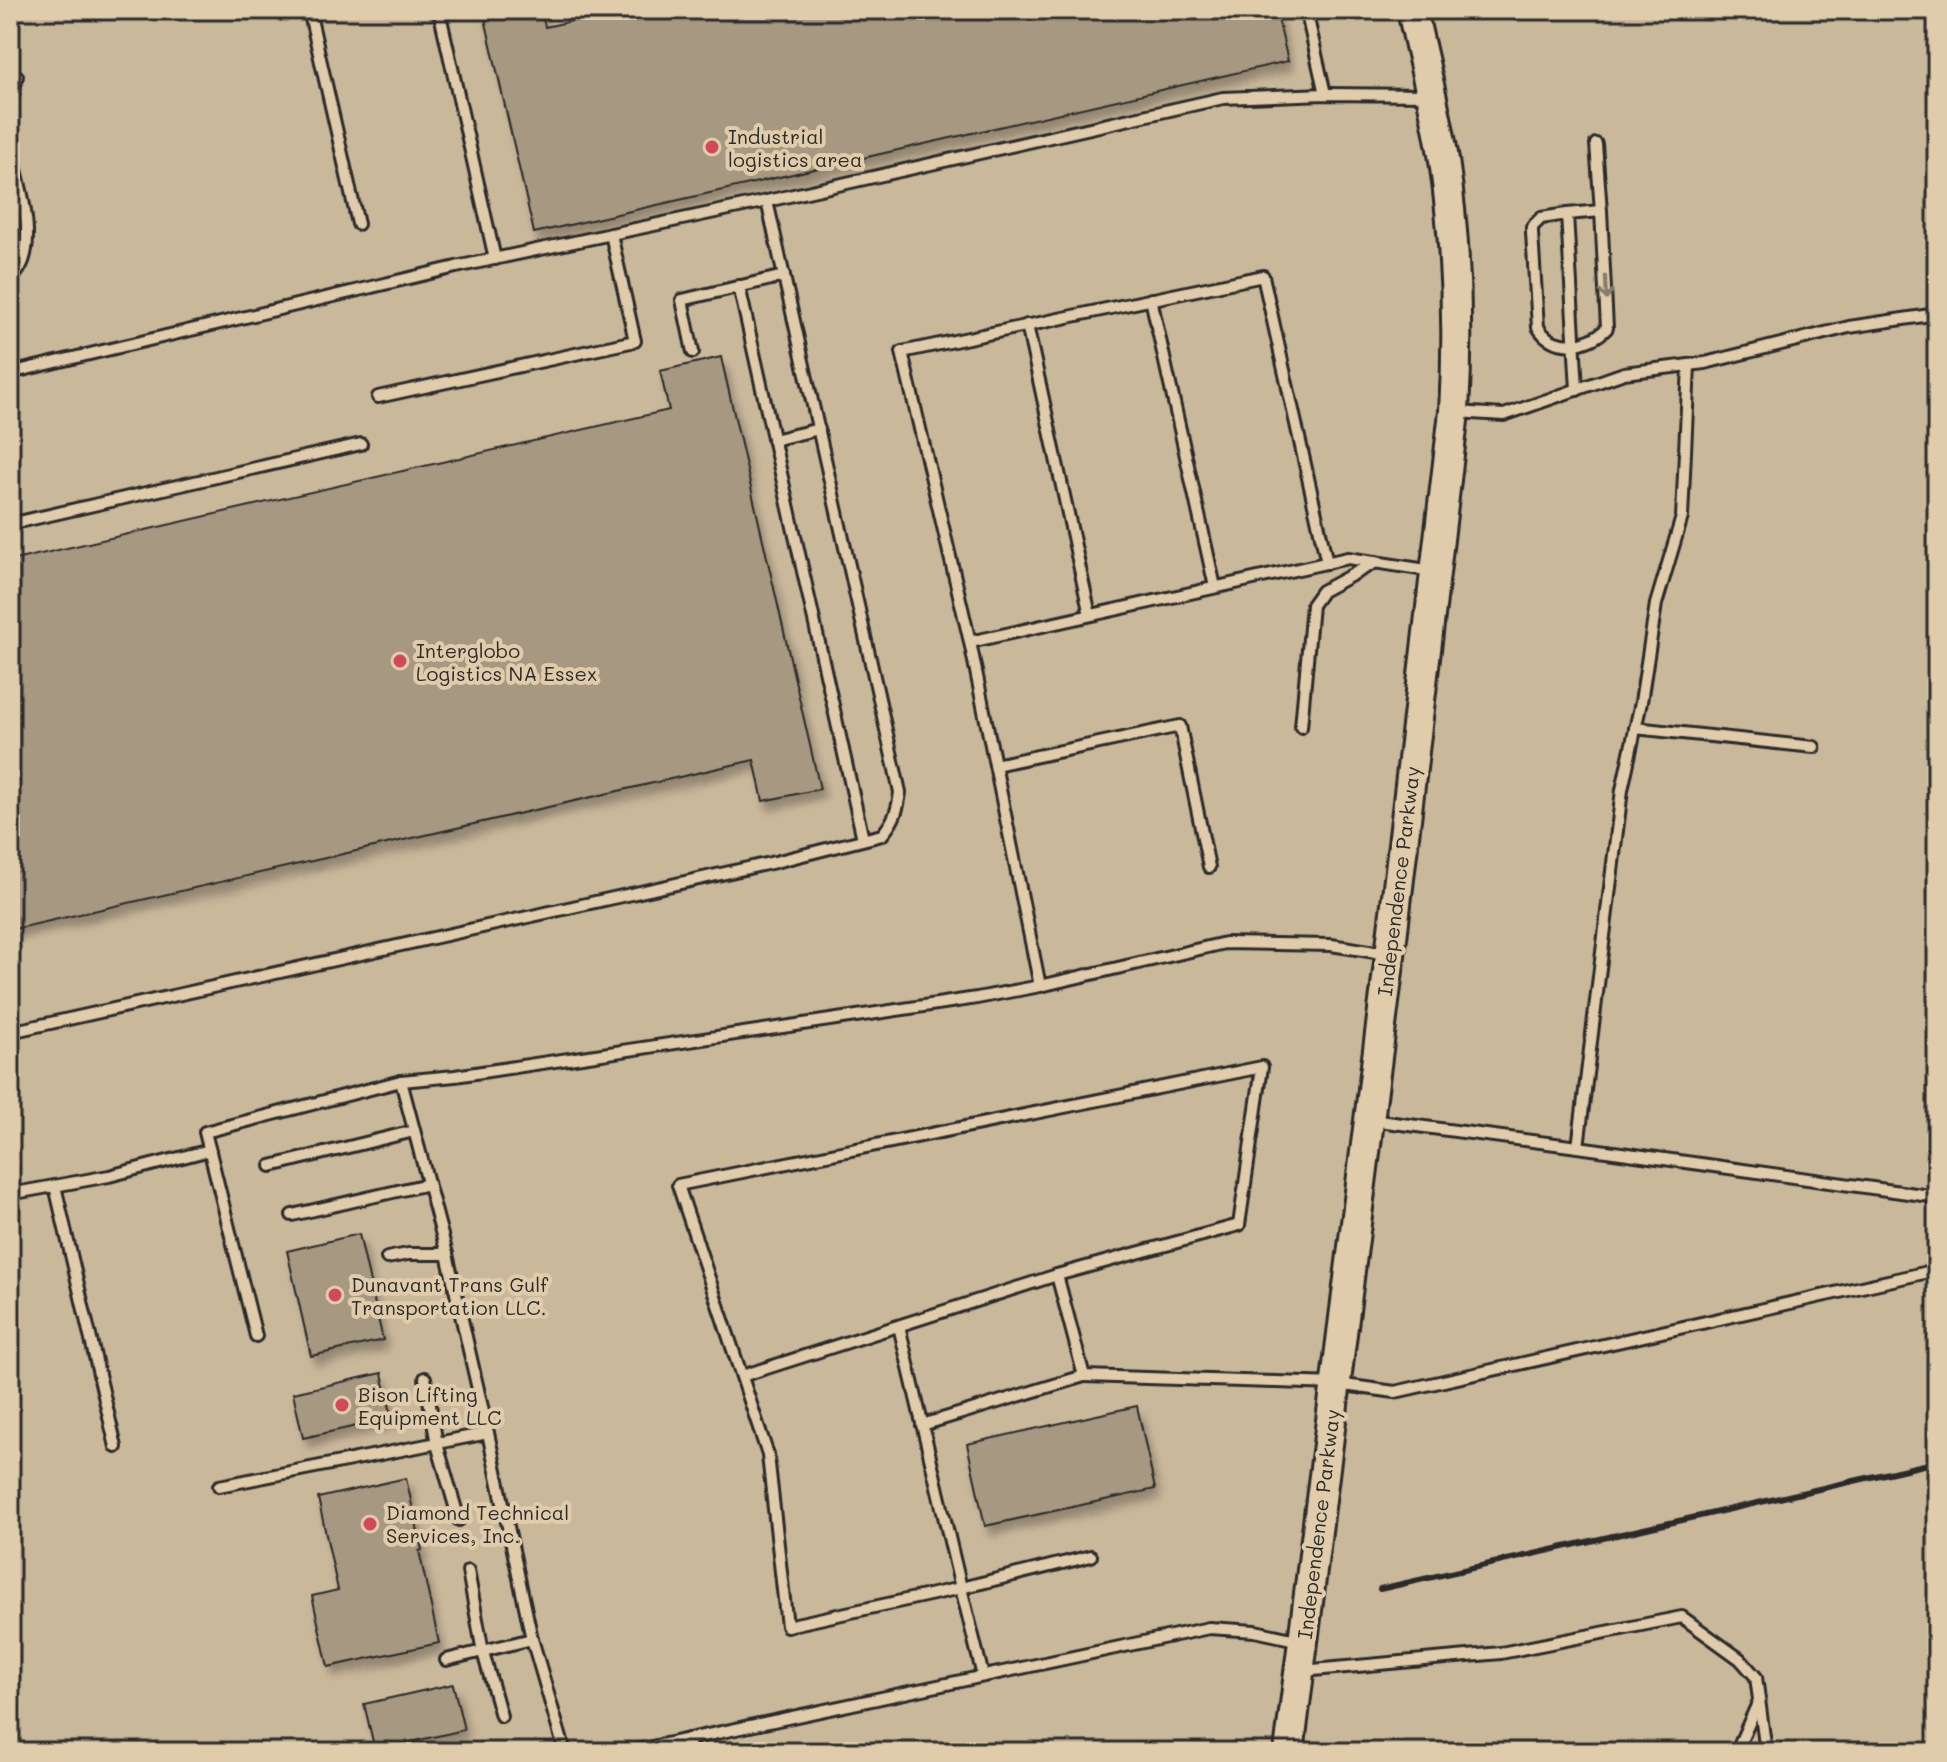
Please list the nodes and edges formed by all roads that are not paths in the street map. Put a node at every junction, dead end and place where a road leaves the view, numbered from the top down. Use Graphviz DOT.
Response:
graph roads {
  1 [pos="309,10"];
  2 [pos="439,10"];
  3 [pos="1306,10"];
  4 [pos="1412,10"];
  5 [pos="17,76"];
  6 [pos="1325,94"];
  7 [pos="1431,95"];
  8 [pos="10,109"];
  9 [pos="1596,144"];
  10 [pos="10,147"];
  11 [pos="767,201"];
  12 [pos="1601,211"];
  13 [pos="1567,214"];
  14 [pos="358,224"];
  15 [pos="611,234"];
  16 [pos="495,259"];
  17 [pos="784,276"];
  18 [pos="10,279"];
  19 [pos="739,286"];
  20 [pos="1151,299"];
  21 [pos="1937,314"];
  22 [pos="1027,325"];
  23 [pos="1574,346"];
  24 [pos="693,352"];
  25 [pos="1689,365"];
  26 [pos="10,373"];
  27 [pos="1577,390"];
  28 [pos="378,397"];
  29 [pos="1454,412"];
  30 [pos="819,429"];
  31 [pos="773,440"];
  32 [pos="361,444"];
  33 [pos="10,524"];
  34 [pos="1376,562"];
  35 [pos="1327,563"];
  36 [pos="1435,571"];
  37 [pos="1215,587"];
  38 [pos="1090,615"];
  39 [pos="970,642"];
  40 [pos="1301,727"];
  41 [pos="1635,728"];
  42 [pos="1814,747"];
  43 [pos="995,765"];
  44 [pos="863,839"];
  45 [pos="1209,867"];
  46 [pos="1390,955"];
  47 [pos="1040,986"];
  48 [pos="10,1032"];
  49 [pos="401,1081"];
  50 [pos="1369,1120"];
  51 [pos="414,1131"];
  52 [pos="1578,1147"];
  53 [pos="210,1150"];
  54 [pos="271,1166"];
  55 [pos="428,1184"];
  56 [pos="55,1186"];
  57 [pos="10,1194"];
  58 [pos="1937,1197"];
  59 [pos="292,1215"];
  60 [pos="447,1254"];
  61 [pos="387,1258"];
  62 [pos="1937,1270"];
  63 [pos="1057,1275"];
  64 [pos="899,1326"];
  65 [pos="256,1336"];
  66 [pos="742,1376"];
  67 [pos="1084,1376"];
  68 [pos="425,1378"];
  69 [pos="1337,1384"];
  70 [pos="922,1425"];
  71 [pos="488,1433"];
  72 [pos="437,1444"];
  73 [pos="116,1447"];
  74 [pos="219,1486"];
  75 [pos="459,1520"];
  76 [pos="1091,1556"];
  77 [pos="468,1571"];
  78 [pos="961,1588"];
  79 [pos="532,1639"];
  80 [pos="1303,1641"];
  81 [pos="483,1652"];
  82 [pos="446,1660"];
  83 [pos="1300,1671"];
  84 [pos="983,1676"];
  85 [pos="1759,1702"];
  86 [pos="501,1716"];
  87 [pos="688,1739"];
  88 [pos="565,1752"];
  89 [pos="628,1752"];
  90 [pos="691,1752"];
  91 [pos="1289,1752"];
  92 [pos="1736,1752"];
  93 [pos="1766,1752"];
  1 -- 14 [label="lane"];
  2 -- 16 [label="lane"];
  3 -- 6 [label="lane"];
  4 -- 7 [label="main road, Independence Parkway"];
  5 -- 8 [label="lane"];
  6 -- 7 [label="lane"];
  6 -- 11 [label="lane"];
  7 -- 29 [label="main road, Independence Parkway"];
  9 -- 12 [label="lane"];
  10 -- 18 [label="lane"];
  11 -- 15 [label="lane"];
  11 -- 17 [label="lane"];
  12 -- 13 [label="lane"];
  12 -- 23 [label="lane, one-way"];
  13 -- 23 [label="lane"];
  13 -- 23 [label="lane"];
  15 -- 16 [label="lane"];
  15 -- 28 [label="lane"];
  16 -- 26 [label="lane"];
  17 -- 19 [label="lane"];
  17 -- 30 [label="lane"];
  19 -- 24 [label="lane"];
  19 -- 31 [label="lane"];
  20 -- 22 [label="lane"];
  20 -- 35 [label="lane"];
  20 -- 37 [label="lane"];
  21 -- 25 [label="lane"];
  22 -- 38 [label="lane"];
  22 -- 39 [label="lane"];
  23 -- 27 [label="lane"];
  25 -- 27 [label="lane"];
  25 -- 41 [label="lane"];
  27 -- 29 [label="lane"];
  29 -- 36 [label="main road, Independence Parkway"];
  30 -- 31 [label="lane"];
  30 -- 44 [label="lane"];
  31 -- 44 [label="lane"];
  32 -- 33 [label="lane"];
  34 -- 35 [label="lane"];
  34 -- 36 [label="lane"];
  34 -- 40 [label="lane"];
  35 -- 37 [label="lane"];
  36 -- 46 [label="main road, Independence Parkway"];
  37 -- 38 [label="lane"];
  38 -- 39 [label="lane"];
  39 -- 43 [label="lane"];
  41 -- 42 [label="lane"];
  41 -- 52 [label="lane"];
  43 -- 45 [label="lane"];
  43 -- 47 [label="lane"];
  44 -- 48 [label="lane"];
  46 -- 47 [label="lane"];
  46 -- 50 [label="main road, Independence Parkway"];
  47 -- 49 [label="lane"];
  49 -- 51 [label="lane"];
  49 -- 53 [label="lane"];
  50 -- 52 [label="lane"];
  50 -- 69 [label="main road, Independence Parkway"];
  51 -- 54 [label="lane"];
  51 -- 55 [label="lane"];
  52 -- 58 [label="lane"];
  53 -- 56 [label="lane"];
  53 -- 65 [label="lane"];
  55 -- 59 [label="lane"];
  55 -- 60 [label="lane"];
  56 -- 57 [label="lane"];
  56 -- 73 [label="lane"];
  60 -- 61 [label="lane"];
  60 -- 71 [label="lane"];
  62 -- 69 [label="lane"];
  63 -- 64 [label="lane"];
  63 -- 66 [label="lane"];
  63 -- 67 [label="lane"];
  64 -- 66 [label="lane"];
  64 -- 70 [label="lane"];
  66 -- 78 [label="lane"];
  67 -- 69 [label="lane"];
  67 -- 70 [label="lane"];
  68 -- 72 [label="lane"];
  69 -- 80 [label="main road, Independence Parkway"];
  70 -- 78 [label="lane"];
  71 -- 72 [label="lane"];
  71 -- 79 [label="lane"];
  72 -- 74 [label="lane"];
  72 -- 75 [label="lane"];
  76 -- 78 [label="lane"];
  77 -- 81 [label="lane"];
  78 -- 84 [label="lane"];
  79 -- 81 [label="lane"];
  79 -- 88 [label="lane"];
  80 -- 83 [label="main road, Independence Parkway"];
  80 -- 84 [label="lane"];
  81 -- 82 [label="lane"];
  81 -- 86 [label="lane"];
  83 -- 85 [label="lane"];
  83 -- 91 [label="main road, Independence Parkway"];
  84 -- 87 [label="lane"];
  85 -- 92 [label="lane"];
  85 -- 93 [label="lane"];
  87 -- 89 [label="lane"];
  87 -- 90 [label="lane"];
}
